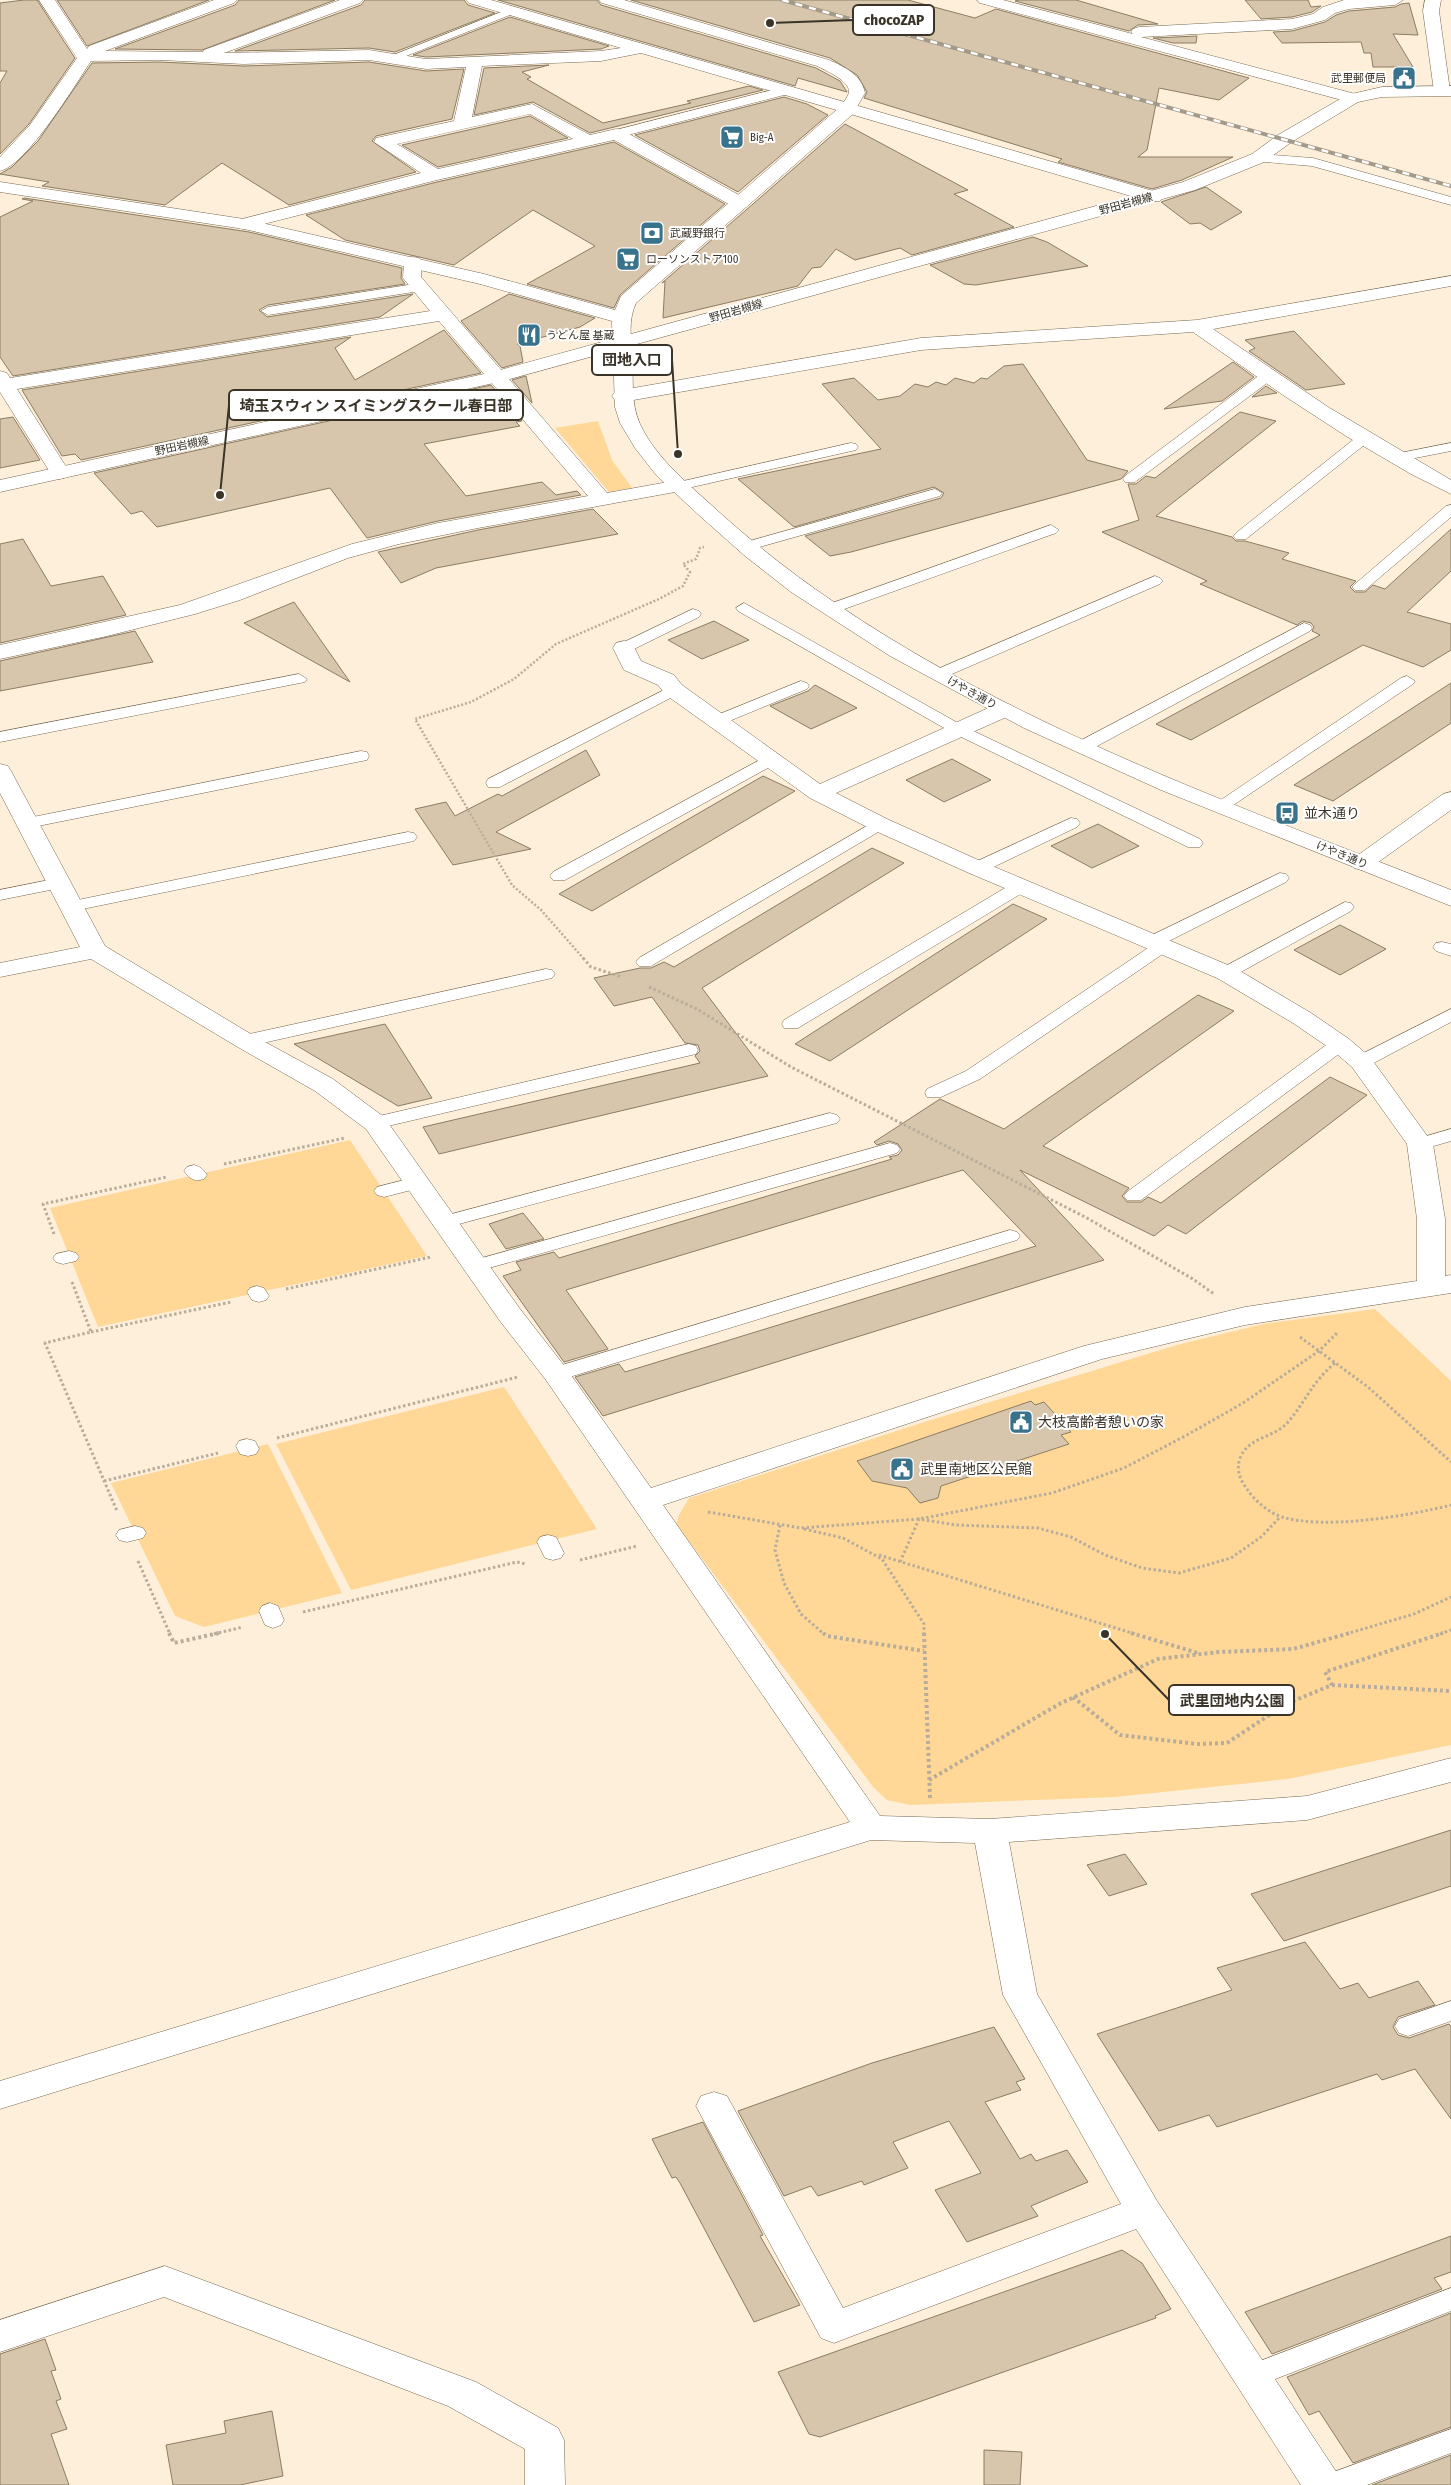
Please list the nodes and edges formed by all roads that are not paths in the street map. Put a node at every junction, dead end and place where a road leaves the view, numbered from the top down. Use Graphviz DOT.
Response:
graph roads {
  1 [pos="47,0"];
  2 [pos="229,0"];
  3 [pos="355,0"];
  4 [pos="474,0"];
  5 [pos="607,0"];
  6 [pos="985,0"];
  7 [pos="1395,0"];
  8 [pos="1433,0"];
  9 [pos="511,11"];
  10 [pos="1109,33"];
  11 [pos="642,49"];
  12 [pos="83,54"];
  13 [pos="202,56"];
  14 [pos="392,58"];
  15 [pos="475,62"];
  16 [pos="784,91"];
  17 [pos="1446,91"];
  18 [pos="1353,98"];
  19 [pos="847,110"];
  20 [pos="462,124"];
  21 [pos="616,134"];
  22 [pos="587,140"];
  23 [pos="1258,158"];
  24 [pos="0,166"];
  25 [pos="435,175"];
  26 [pos="0,187"];
  27 [pos="1154,197"];
  28 [pos="1451,201"];
  29 [pos="740,203"];
  30 [pos="244,224"];
  31 [pos="413,262"];
  32 [pos="1451,281"];
  33 [pos="421,288"];
  34 [pos="268,311"];
  35 [pos="445,314"];
  36 [pos="619,317"];
  37 [pos="1197,326"];
  38 [pos="622,342"];
  39 [pos="496,376"];
  40 [pos="1266,377"];
  41 [pos="3,381"];
  42 [pos="622,396"];
  43 [pos="1363,440"];
  44 [pos="851,446"];
  45 [pos="1451,447"];
  46 [pos="1395,458"];
  47 [pos="60,473"];
  48 [pos="1130,479"];
  49 [pos="0,486"];
  50 [pos="679,486"];
  51 [pos="1451,488"];
  52 [pos="935,493"];
  53 [pos="602,500"];
  54 [pos="1451,509"];
  55 [pos="1051,530"];
  56 [pos="1241,536"];
  57 [pos="744,547"];
  58 [pos="1155,582"];
  59 [pos="1360,587"];
  60 [pos="744,608"];
  61 [pos="830,609"];
  62 [pos="694,614"];
  63 [pos="1304,628"];
  64 [pos="624,648"];
  65 [pos="0,652"];
  66 [pos="939,674"];
  67 [pos="299,679"];
  68 [pos="1408,681"];
  69 [pos="802,686"];
  70 [pos="674,690"];
  71 [pos="1003,710"];
  72 [pos="716,721"];
  73 [pos="959,730"];
  74 [pos="0,737"];
  75 [pos="1082,747"];
  76 [pos="361,756"];
  77 [pos="769,760"];
  78 [pos="0,771"];
  79 [pos="494,783"];
  80 [pos="818,794"];
  81 [pos="1451,799"];
  82 [pos="1220,806"];
  83 [pos="28,823"];
  84 [pos="1071,823"];
  85 [pos="878,824"];
  86 [pos="408,837"];
  87 [pos="1194,843"];
  88 [pos="1362,863"];
  89 [pos="977,868"];
  90 [pos="559,876"];
  91 [pos="1280,878"];
  92 [pos="59,883"];
  93 [pos="1021,886"];
  94 [pos="0,895"];
  95 [pos="1451,899"];
  96 [pos="73,906"];
  97 [pos="1345,907"];
  98 [pos="1156,945"];
  99 [pos="95,951"];
  100 [pos="645,962"];
  101 [pos="0,970"];
  102 [pos="1226,973"];
  103 [pos="546,974"];
  104 [pos="1451,1016"];
  105 [pos="790,1024"];
  106 [pos="245,1041"];
  107 [pos="1340,1044"];
  108 [pos="688,1050"];
  109 [pos="1361,1062"];
  110 [pos="934,1093"];
  111 [pos="830,1119"];
  112 [pos="377,1126"];
  113 [pos="1451,1135"];
  114 [pos="1420,1144"];
  115 [pos="890,1149"];
  116 [pos="416,1183"];
  117 [pos="384,1191"];
  118 [pos="1134,1196"];
  119 [pos="444,1222"];
  120 [pos="1010,1236"];
  121 [pos="475,1266"];
  122 [pos="1441,1285"];
  123 [pos="554,1371"];
  124 [pos="644,1502"];
  125 [pos="1451,1770"];
  126 [pos="871,1828"];
  127 [pos="990,1830"];
  128 [pos="1451,2011"];
  129 [pos="1408,2026"];
  130 [pos="0,2096"];
  131 [pos="714,2106"];
  132 [pos="1144,2211"];
  133 [pos="1451,2299"];
  134 [pos="0,2336"];
  135 [pos="1252,2376"];
  136 [pos="1451,2441"];
  137 [pos="545,2485"];
  138 [pos="1323,2485"];
  139 [pos="1332,2485"];
  1 -- 12 [label="street"];
  2 -- 12 [label="street"];
  3 -- 13 [label="street"];
  4 -- 9 [label="street"];
  5 -- 19 [label="street"];
  6 -- 10 [label="street"];
  7 -- 10 [label="street"];
  8 -- 17 [label="street"];
  9 -- 11 [label="street"];
  9 -- 14 [label="lane"];
  10 -- 18 [label="street"];
  11 -- 15 [label="street"];
  11 -- 16 [label="street"];
  12 -- 13 [label="street"];
  12 -- 24 [label="street"];
  13 -- 14 [label="street"];
  14 -- 15 [label="street"];
  15 -- 20 [label="street"];
  16 -- 19 [label="street"];
  16 -- 21 [label="lane"];
  17 -- 18 [label="street, 野田岩槻線"];
  18 -- 23 [label="street, 野田岩槻線"];
  19 -- 27 [label="street"];
  19 -- 29 [label="street"];
  20 -- 22 [label="street"];
  20 -- 25 [label="street"];
  21 -- 22 [label="street"];
  21 -- 29 [label="street"];
  22 -- 25 [label="street"];
  23 -- 27 [label="street, 野田岩槻線"];
  23 -- 28 [label="lane"];
  25 -- 30 [label="street"];
  26 -- 30 [label="street"];
  27 -- 38 [label="street, 野田岩槻線"];
  29 -- 36 [label="street"];
  30 -- 31 [label="street"];
  31 -- 33 [label="street"];
  31 -- 36 [label="street"];
  32 -- 37 [label="street"];
  33 -- 34 [label="lane"];
  33 -- 35 [label="street"];
  35 -- 39 [label="street"];
  35 -- 41 [label="street"];
  36 -- 38 [label="street, けやき通り"];
  37 -- 40 [label="street"];
  37 -- 42 [label="street"];
  38 -- 39 [label="street, 野田岩槻線"];
  38 -- 42 [label="street, けやき通り"];
  39 -- 47 [label="street, 野田岩槻線"];
  39 -- 53 [label="street"];
  40 -- 43 [label="street"];
  40 -- 48 [label="lane"];
  41 -- 47 [label="street"];
  42 -- 50 [label="street, けやき通り"];
  43 -- 46 [label="street"];
  43 -- 56 [label="lane"];
  44 -- 50 [label="lane"];
  45 -- 46 [label="lane"];
  46 -- 51 [label="street"];
  47 -- 49 [label="street, 野田岩槻線"];
  50 -- 53 [label="street"];
  50 -- 57 [label="street, けやき通り"];
  52 -- 57 [label="lane"];
  53 -- 65 [label="street"];
  54 -- 59 [label="lane"];
  55 -- 61 [label="lane"];
  57 -- 61 [label="street, けやき通り"];
  58 -- 66 [label="lane"];
  60 -- 73 [label="lane"];
  61 -- 66 [label="street, けやき通り"];
  62 -- 64 [label="lane"];
  63 -- 75 [label="lane"];
  64 -- 70 [label="street"];
  66 -- 71 [label="street, けやき通り"];
  67 -- 74 [label="lane"];
  68 -- 82 [label="lane"];
  69 -- 72 [label="lane"];
  70 -- 72 [label="street"];
  70 -- 79 [label="lane"];
  71 -- 73 [label="street"];
  71 -- 75 [label="street, けやき通り"];
  72 -- 77 [label="street"];
  73 -- 80 [label="street"];
  73 -- 87 [label="lane"];
  75 -- 82 [label="street, けやき通り"];
  76 -- 83 [label="lane"];
  77 -- 80 [label="street"];
  77 -- 90 [label="lane"];
  78 -- 83 [label="street"];
  80 -- 85 [label="street"];
  81 -- 88 [label="street"];
  82 -- 88 [label="street, けやき通り"];
  83 -- 92 [label="street"];
  84 -- 89 [label="lane"];
  85 -- 89 [label="street"];
  85 -- 100 [label="lane"];
  86 -- 96 [label="lane"];
  88 -- 95 [label="street, けやき通り"];
  89 -- 93 [label="street"];
  91 -- 98 [label="lane"];
  92 -- 94 [label="lane"];
  92 -- 96 [label="street"];
  93 -- 98 [label="street"];
  93 -- 105 [label="lane"];
  96 -- 99 [label="street"];
  97 -- 102 [label="lane"];
  98 -- 102 [label="street"];
  98 -- 110 [label="lane"];
  99 -- 101 [label="street"];
  99 -- 106 [label="street"];
  102 -- 107 [label="street"];
  103 -- 106 [label="lane"];
  104 -- 109 [label="lane"];
  106 -- 112 [label="street"];
  107 -- 109 [label="street"];
  107 -- 118 [label="lane"];
  108 -- 112 [label="lane"];
  109 -- 114 [label="street"];
  111 -- 119 [label="lane"];
  112 -- 116 [label="street"];
  113 -- 114 [label="lane"];
  114 -- 122 [label="street"];
  115 -- 121 [label="lane"];
  116 -- 117 [label="lane"];
  116 -- 119 [label="street"];
  119 -- 121 [label="street"];
  120 -- 123 [label="lane"];
  121 -- 123 [label="street"];
  122 -- 124 [label="street"];
  123 -- 124 [label="street"];
  124 -- 126 [label="street"];
  125 -- 127 [label="street"];
  126 -- 127 [label="street"];
  126 -- 130 [label="street"];
  127 -- 132 [label="street"];
  128 -- 129 [label="lane"];
  131 -- 132 [label="street"];
  132 -- 135 [label="street"];
  133 -- 135 [label="lane"];
  134 -- 137 [label="street"];
  135 -- 138 [label="street"];
  136 -- 139 [label="lane"];
}
